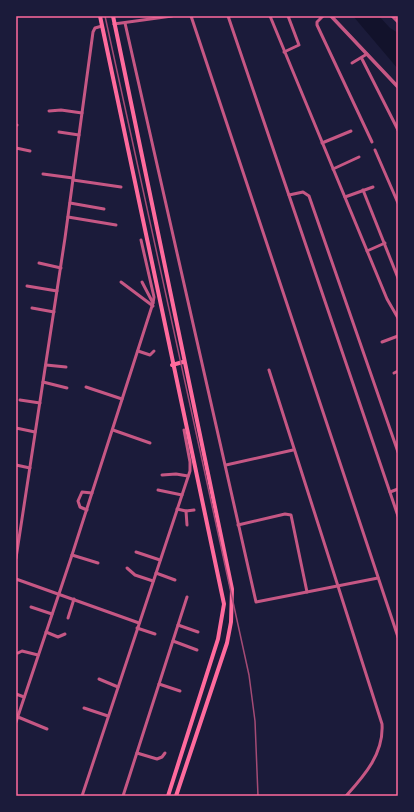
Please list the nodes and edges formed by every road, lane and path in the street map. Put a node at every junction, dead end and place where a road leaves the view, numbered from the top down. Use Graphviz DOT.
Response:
graph roads {
  1 [pos="100,16"];
  2 [pos="113,16"];
  3 [pos="172,16"];
  4 [pos="191,16"];
  5 [pos="228,16"];
  6 [pos="270,16"];
  7 [pos="288,16"];
  8 [pos="323,16"];
  9 [pos="331,16"];
  10 [pos="392,16"];
  11 [pos="151,18"];
  12 [pos="398,22"];
  13 [pos="125,23"];
  14 [pos="114,24"];
  15 [pos="102,26"];
  16 [pos="284,52"];
  17 [pos="367,54"];
  18 [pos="362,59"];
  19 [pos="352,63"];
  20 [pos="398,87"];
  21 [pos="49,111"];
  22 [pos="82,112"];
  23 [pos="398,130"];
  24 [pos="351,131"];
  25 [pos="59,132"];
  26 [pos="79,135"];
  27 [pos="372,142"];
  28 [pos="322,143"];
  29 [pos="16,148"];
  30 [pos="375,150"];
  31 [pos="30,151"];
  32 [pos="359,157"];
  33 [pos="333,169"];
  34 [pos="43,174"];
  35 [pos="73,179"];
  36 [pos="373,187"];
  37 [pos="121,188"];
  38 [pos="363,190"];
  39 [pos="396,194"];
  40 [pos="290,195"];
  41 [pos="345,197"];
  42 [pos="70,203"];
  43 [pos="398,203"];
  44 [pos="104,209"];
  45 [pos="68,217"];
  46 [pos="116,225"];
  47 [pos="140,240"];
  48 [pos="385,243"];
  49 [pos="367,251"];
  50 [pos="39,263"];
  51 [pos="61,268"];
  52 [pos="398,278"];
  53 [pos="121,282"];
  54 [pos="142,282"];
  55 [pos="27,286"];
  56 [pos="57,291"];
  57 [pos="153,304"];
  58 [pos="32,308"];
  59 [pos="54,312"];
  60 [pos="398,318"];
  61 [pos="398,336"];
  62 [pos="382,342"];
  63 [pos="138,351"];
  64 [pos="154,351"];
  65 [pos="183,362"];
  66 [pos="46,364"];
  67 [pos="172,365"];
  68 [pos="66,367"];
  69 [pos="269,370"];
  70 [pos="398,371"];
  71 [pos="394,373"];
  72 [pos="43,382"];
  73 [pos="86,387"];
  74 [pos="67,388"];
  75 [pos="122,399"];
  76 [pos="20,400"];
  77 [pos="40,403"];
  78 [pos="16,428"];
  79 [pos="113,430"];
  80 [pos="184,430"];
  81 [pos="35,432"];
  82 [pos="150,443"];
  83 [pos="294,450"];
  84 [pos="398,452"];
  85 [pos="226,465"];
  86 [pos="16,466"];
  87 [pos="30,468"];
  88 [pos="162,475"];
  89 [pos="188,476"];
  90 [pos="398,489"];
  91 [pos="158,490"];
  92 [pos="390,492"];
  93 [pos="92,493"];
  94 [pos="182,495"];
  95 [pos="177,509"];
  96 [pos="87,510"];
  97 [pos="194,510"];
  98 [pos="186,511"];
  99 [pos="398,516"];
  100 [pos="238,525"];
  101 [pos="187,526"];
  102 [pos="136,552"];
  103 [pos="72,555"];
  104 [pos="16,558"];
  105 [pos="160,560"];
  106 [pos="98,563"];
  107 [pos="127,568"];
  108 [pos="156,573"];
  109 [pos="378,578"];
  110 [pos="16,579"];
  111 [pos="175,580"];
  112 [pos="153,581"];
  113 [pos="338,586"];
  114 [pos="307,592"];
  115 [pos="59,594"];
  116 [pos="187,597"];
  117 [pos="74,599"];
  118 [pos="31,607"];
  119 [pos="52,614"];
  120 [pos="68,618"];
  121 [pos="139,623"];
  122 [pos="178,625"];
  123 [pos="137,628"];
  124 [pos="46,632"];
  125 [pos="198,632"];
  126 [pos="65,634"];
  127 [pos="155,634"];
  128 [pos="398,637"];
  129 [pos="173,641"];
  130 [pos="197,650"];
  131 [pos="18,653"];
  132 [pos="38,655"];
  133 [pos="99,679"];
  134 [pos="159,684"];
  135 [pos="118,686"];
  136 [pos="180,691"];
  137 [pos="16,694"];
  138 [pos="24,697"];
  139 [pos="84,708"];
  140 [pos="108,716"];
  141 [pos="18,717"];
  142 [pos="16,722"];
  143 [pos="46,729"];
  144 [pos="137,753"];
  145 [pos="165,753"];
  146 [pos="82,796"];
  147 [pos="123,796"];
  148 [pos="168,796"];
  149 [pos="176,796"];
  150 [pos="346,796"];
  1 -- 15 [label="main road"];
  2 -- 14 [label="main road"];
  3 -- 11 [label="street"];
  4 -- 109 [label="street"];
  5 -- 40 [label="street"];
  6 -- 16 [label="street"];
  7 -- 16 [label="street"];
  8 -- 27 [label="street"];
  9 -- 17 [label="street"];
  10 -- 12 [label="street"];
  11 -- 13 [label="street"];
  13 -- 14 [label="street"];
  13 -- 85 [label="street"];
  14 -- 65 [label="main road"];
  15 -- 22 [label="street"];
  15 -- 67 [label="main road"];
  16 -- 28 [label="street"];
  17 -- 18 [label="street"];
  17 -- 20 [label="street"];
  18 -- 19 [label="street"];
  18 -- 23 [label="street"];
  21 -- 22 [label="street"];
  22 -- 26 [label="street"];
  24 -- 28 [label="street"];
  25 -- 26 [label="street"];
  26 -- 35 [label="street"];
  28 -- 33 [label="street"];
  29 -- 31 [label="street"];
  30 -- 39 [label="street"];
  32 -- 33 [label="street"];
  33 -- 41 [label="street"];
  34 -- 35 [label="street"];
  35 -- 37 [label="street"];
  35 -- 42 [label="street"];
  36 -- 38 [label="street"];
  38 -- 41 [label="street"];
  38 -- 48 [label="street"];
  39 -- 43 [label="street"];
  40 -- 84 [label="street"];
  40 -- 92 [label="street"];
  41 -- 49 [label="street"];
  42 -- 44 [label="street"];
  42 -- 45 [label="street"];
  45 -- 46 [label="street"];
  45 -- 51 [label="street"];
  47 -- 57 [label="street"];
  48 -- 49 [label="street"];
  48 -- 52 [label="street"];
  49 -- 60 [label="street"];
  50 -- 51 [label="street"];
  51 -- 56 [label="street"];
  53 -- 57 [label="street"];
  54 -- 57 [label="street"];
  55 -- 56 [label="street"];
  56 -- 59 [label="street"];
  57 -- 63 [label="street"];
  58 -- 59 [label="street"];
  59 -- 66 [label="street"];
  61 -- 62 [label="street"];
  63 -- 64 [label="street"];
  63 -- 75 [label="street"];
  65 -- 67 [label="main road"];
  65 -- 149 [label="main road"];
  66 -- 68 [label="street"];
  66 -- 72 [label="street"];
  67 -- 148 [label="main road"];
  69 -- 83 [label="street"];
  70 -- 71 [label="street"];
  72 -- 74 [label="street"];
  72 -- 77 [label="street"];
  73 -- 75 [label="street"];
  75 -- 79 [label="street"];
  76 -- 77 [label="street"];
  77 -- 81 [label="street"];
  78 -- 81 [label="street"];
  79 -- 82 [label="street"];
  79 -- 93 [label="street"];
  80 -- 89 [label="street"];
  81 -- 87 [label="street"];
  83 -- 85 [label="street"];
  83 -- 113 [label="street"];
  85 -- 100 [label="street"];
  86 -- 87 [label="street"];
  87 -- 104 [label="street"];
  88 -- 89 [label="street"];
  89 -- 94 [label="street"];
  90 -- 92 [label="street"];
  91 -- 94 [label="street"];
  92 -- 99 [label="street"];
  93 -- 96 [label="street"];
  93 -- 96 [label="street"];
  94 -- 95 [label="street"];
  95 -- 98 [label="street"];
  95 -- 105 [label="street"];
  96 -- 103 [label="street"];
  97 -- 98 [label="street"];
  98 -- 101 [label="street"];
  100 -- 114 [label="street"];
  100 -- 114 [label="street"];
  102 -- 105 [label="street"];
  103 -- 106 [label="street"];
  103 -- 115 [label="street"];
  105 -- 108 [label="street"];
  107 -- 112 [label="street"];
  108 -- 111 [label="street"];
  108 -- 112 [label="street"];
  109 -- 113 [label="street"];
  109 -- 128 [label="street"];
  110 -- 115 [label="street"];
  112 -- 121 [label="street"];
  113 -- 114 [label="street"];
  113 -- 150 [label="street"];
  115 -- 117 [label="street"];
  115 -- 119 [label="street"];
  116 -- 122 [label="street"];
  117 -- 120 [label="street"];
  117 -- 121 [label="street"];
  118 -- 119 [label="street"];
  119 -- 124 [label="street"];
  121 -- 123 [label="street"];
  122 -- 125 [label="street"];
  122 -- 129 [label="street"];
  123 -- 127 [label="street"];
  123 -- 135 [label="street"];
  124 -- 126 [label="street"];
  124 -- 132 [label="street"];
  129 -- 130 [label="street"];
  129 -- 134 [label="street"];
  131 -- 132 [label="street"];
  132 -- 138 [label="street"];
  133 -- 135 [label="street"];
  134 -- 136 [label="street"];
  134 -- 144 [label="street"];
  135 -- 140 [label="street"];
  137 -- 138 [label="street"];
  138 -- 141 [label="street"];
  139 -- 140 [label="street"];
  140 -- 146 [label="street"];
  141 -- 142 [label="street"];
  141 -- 143 [label="street"];
  144 -- 145 [label="street"];
  144 -- 147 [label="street"];
}
